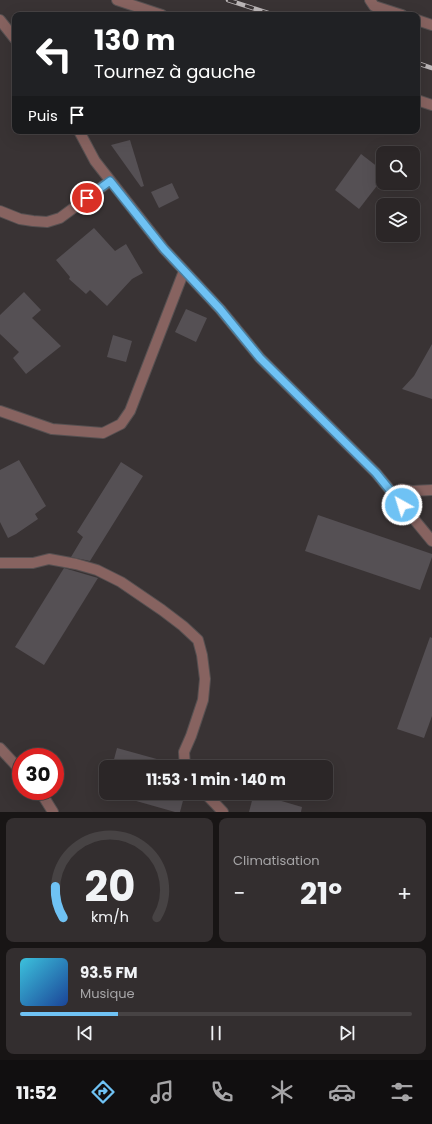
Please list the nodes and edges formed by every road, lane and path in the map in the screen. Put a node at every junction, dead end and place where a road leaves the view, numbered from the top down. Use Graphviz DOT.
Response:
graph roads {
  1 [pos="117,0"];
  2 [pos="370,0"];
  3 [pos="153,12"];
  4 [pos="393,12"];
  5 [pos="0,20"];
  6 [pos="420,21"];
  7 [pos="432,25"];
  8 [pos="12,35"];
  9 [pos="420,101"];
  10 [pos="432,105"];
  11 [pos="80,134"];
  12 [pos="110,181"];
  13 [pos="0,211"];
  14 [pos="184,271"];
  15 [pos="0,411"];
  16 [pos="432,490"];
  17 [pos="392,493"];
  18 [pos="432,541"];
  19 [pos="0,563"];
  20 [pos="0,748"];
  21 [pos="185,760"];
  22 [pos="12,761"];
  23 [pos="46,800"];
  24 [pos="212,800"];
  25 [pos="53,812"];
  26 [pos="223,812"];
  1 -- 3 [label="street"];
  2 -- 4 [label="street"];
  5 -- 8 [label="street"];
  6 -- 7 [label="street"];
  9 -- 10 [label="street"];
  11 -- 12 [label="street"];
  12 -- 13 [label="street"];
  12 -- 14 [label="street"];
  14 -- 15 [label="street"];
  14 -- 17 [label="street"];
  16 -- 17 [label="street"];
  17 -- 18 [label="street"];
  19 -- 21 [label="street"];
  20 -- 22 [label="street"];
  23 -- 25 [label="street"];
  24 -- 26 [label="street"];
}
